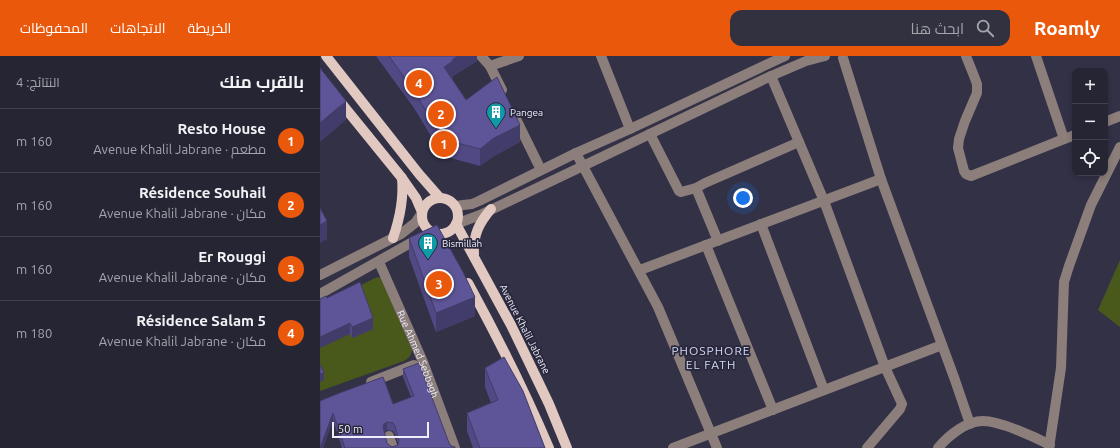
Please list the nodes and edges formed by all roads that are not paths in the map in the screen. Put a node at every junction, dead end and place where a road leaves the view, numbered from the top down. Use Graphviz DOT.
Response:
graph roads {
  1 [pos="326,56"];
  2 [pos="481,56"];
  3 [pos="519,56"];
  4 [pos="601,56"];
  5 [pos="785,56"];
  6 [pos="825,56"];
  7 [pos="966,56"];
  8 [pos="1036,56"];
  9 [pos="842,57"];
  10 [pos="490,66"];
  11 [pos="771,76"];
  12 [pos="320,77"];
  13 [pos="1120,116"];
  14 [pos="1108,121"];
  15 [pos="630,129"];
  16 [pos="650,134"];
  17 [pos="1072,136"];
  18 [pos="1064,139"];
  19 [pos="799,142"];
  20 [pos="1120,147"];
  21 [pos="576,153"];
  22 [pos="583,166"];
  23 [pos="541,170"];
  24 [pos="402,178"];
  25 [pos="881,179"];
  26 [pos="696,188"];
  27 [pos="440,198"];
  28 [pos="824,201"];
  29 [pos="455,206"];
  30 [pos="491,209"];
  31 [pos="422,213"];
  32 [pos="456,224"];
  33 [pos="761,224"];
  34 [pos="439,234"];
  35 [pos="393,238"];
  36 [pos="718,241"];
  37 [pos="706,245"];
  38 [pos="447,246"];
  39 [pos="474,256"];
  40 [pos="379,262"];
  41 [pos="640,270"];
  42 [pos="461,272"];
  43 [pos="320,275"];
  44 [pos="320,294"];
  45 [pos="942,345"];
  46 [pos="423,362"];
  47 [pos="885,367"];
  48 [pos="360,387"];
  49 [pos="824,390"];
  50 [pos="773,410"];
  51 [pos="970,424"];
  52 [pos="711,433"];
  53 [pos="389,436"];
  54 [pos="1049,447"];
  55 [pos="393,448"];
  56 [pos="455,448"];
  57 [pos="549,448"];
  58 [pos="567,448"];
  59 [pos="673,448"];
  60 [pos="718,448"];
  61 [pos="867,448"];
  62 [pos="938,448"];
  1 -- 27 [label="main road"];
  2 -- 10 [label="street"];
  3 -- 10 [label="street"];
  4 -- 15 [label="street"];
  5 -- 15 [label="street"];
  6 -- 11 [label="street"];
  7 -- 18 [label="street"];
  8 -- 18 [label="street"];
  9 -- 25 [label="street"];
  10 -- 23 [label="street"];
  11 -- 16 [label="street"];
  11 -- 19 [label="street"];
  12 -- 24 [label="main road"];
  13 -- 14 [label="street"];
  15 -- 21 [label="street"];
  16 -- 22 [label="street"];
  16 -- 26 [label="street"];
  17 -- 18 [label="street"];
  19 -- 26 [label="street"];
  19 -- 28 [label="street"];
  20 -- 54 [label="street"];
  21 -- 22 [label="street"];
  21 -- 23 [label="street"];
  22 -- 30 [label="street"];
  22 -- 41 [label="street"];
  23 -- 29 [label="street"];
  24 -- 31 [label="main road"];
  24 -- 35 [label="main road"];
  25 -- 28 [label="street"];
  25 -- 45 [label="street"];
  26 -- 36 [label="street"];
  27 -- 29 [label="main road"];
  27 -- 31 [label="main road"];
  28 -- 33 [label="street"];
  28 -- 47 [label="street"];
  29 -- 32 [label="main road"];
  30 -- 32 [label="street"];
  30 -- 39 [label="main road"];
  31 -- 34 [label="main road"];
  31 -- 35 [label="street"];
  32 -- 34 [label="main road"];
  32 -- 39 [label="main road, Avenue Khalil Jabrane"];
  33 -- 36 [label="street"];
  33 -- 49 [label="street"];
  34 -- 38 [label="main road"];
  34 -- 40 [label="street"];
  35 -- 43 [label="street"];
  36 -- 37 [label="street"];
  37 -- 41 [label="street"];
  37 -- 50 [label="street"];
  39 -- 58 [label="main road, Avenue Khalil Jabrane"];
  40 -- 44 [label="street"];
  40 -- 46 [label="street, Rue Ahmed Sebbagh"];
  41 -- 52 [label="street"];
  42 -- 57 [label="main road"];
  45 -- 47 [label="street"];
  45 -- 51 [label="street"];
  46 -- 48 [label="street"];
  46 -- 56 [label="street, Rue Ahmed Sebbagh"];
  47 -- 49 [label="street"];
  47 -- 61 [label="street"];
  49 -- 50 [label="street"];
  50 -- 52 [label="street"];
  51 -- 54 [label="street"];
  51 -- 62 [label="street"];
  52 -- 59 [label="street"];
  52 -- 60 [label="street"];
  53 -- 55 [label="street"];
}
